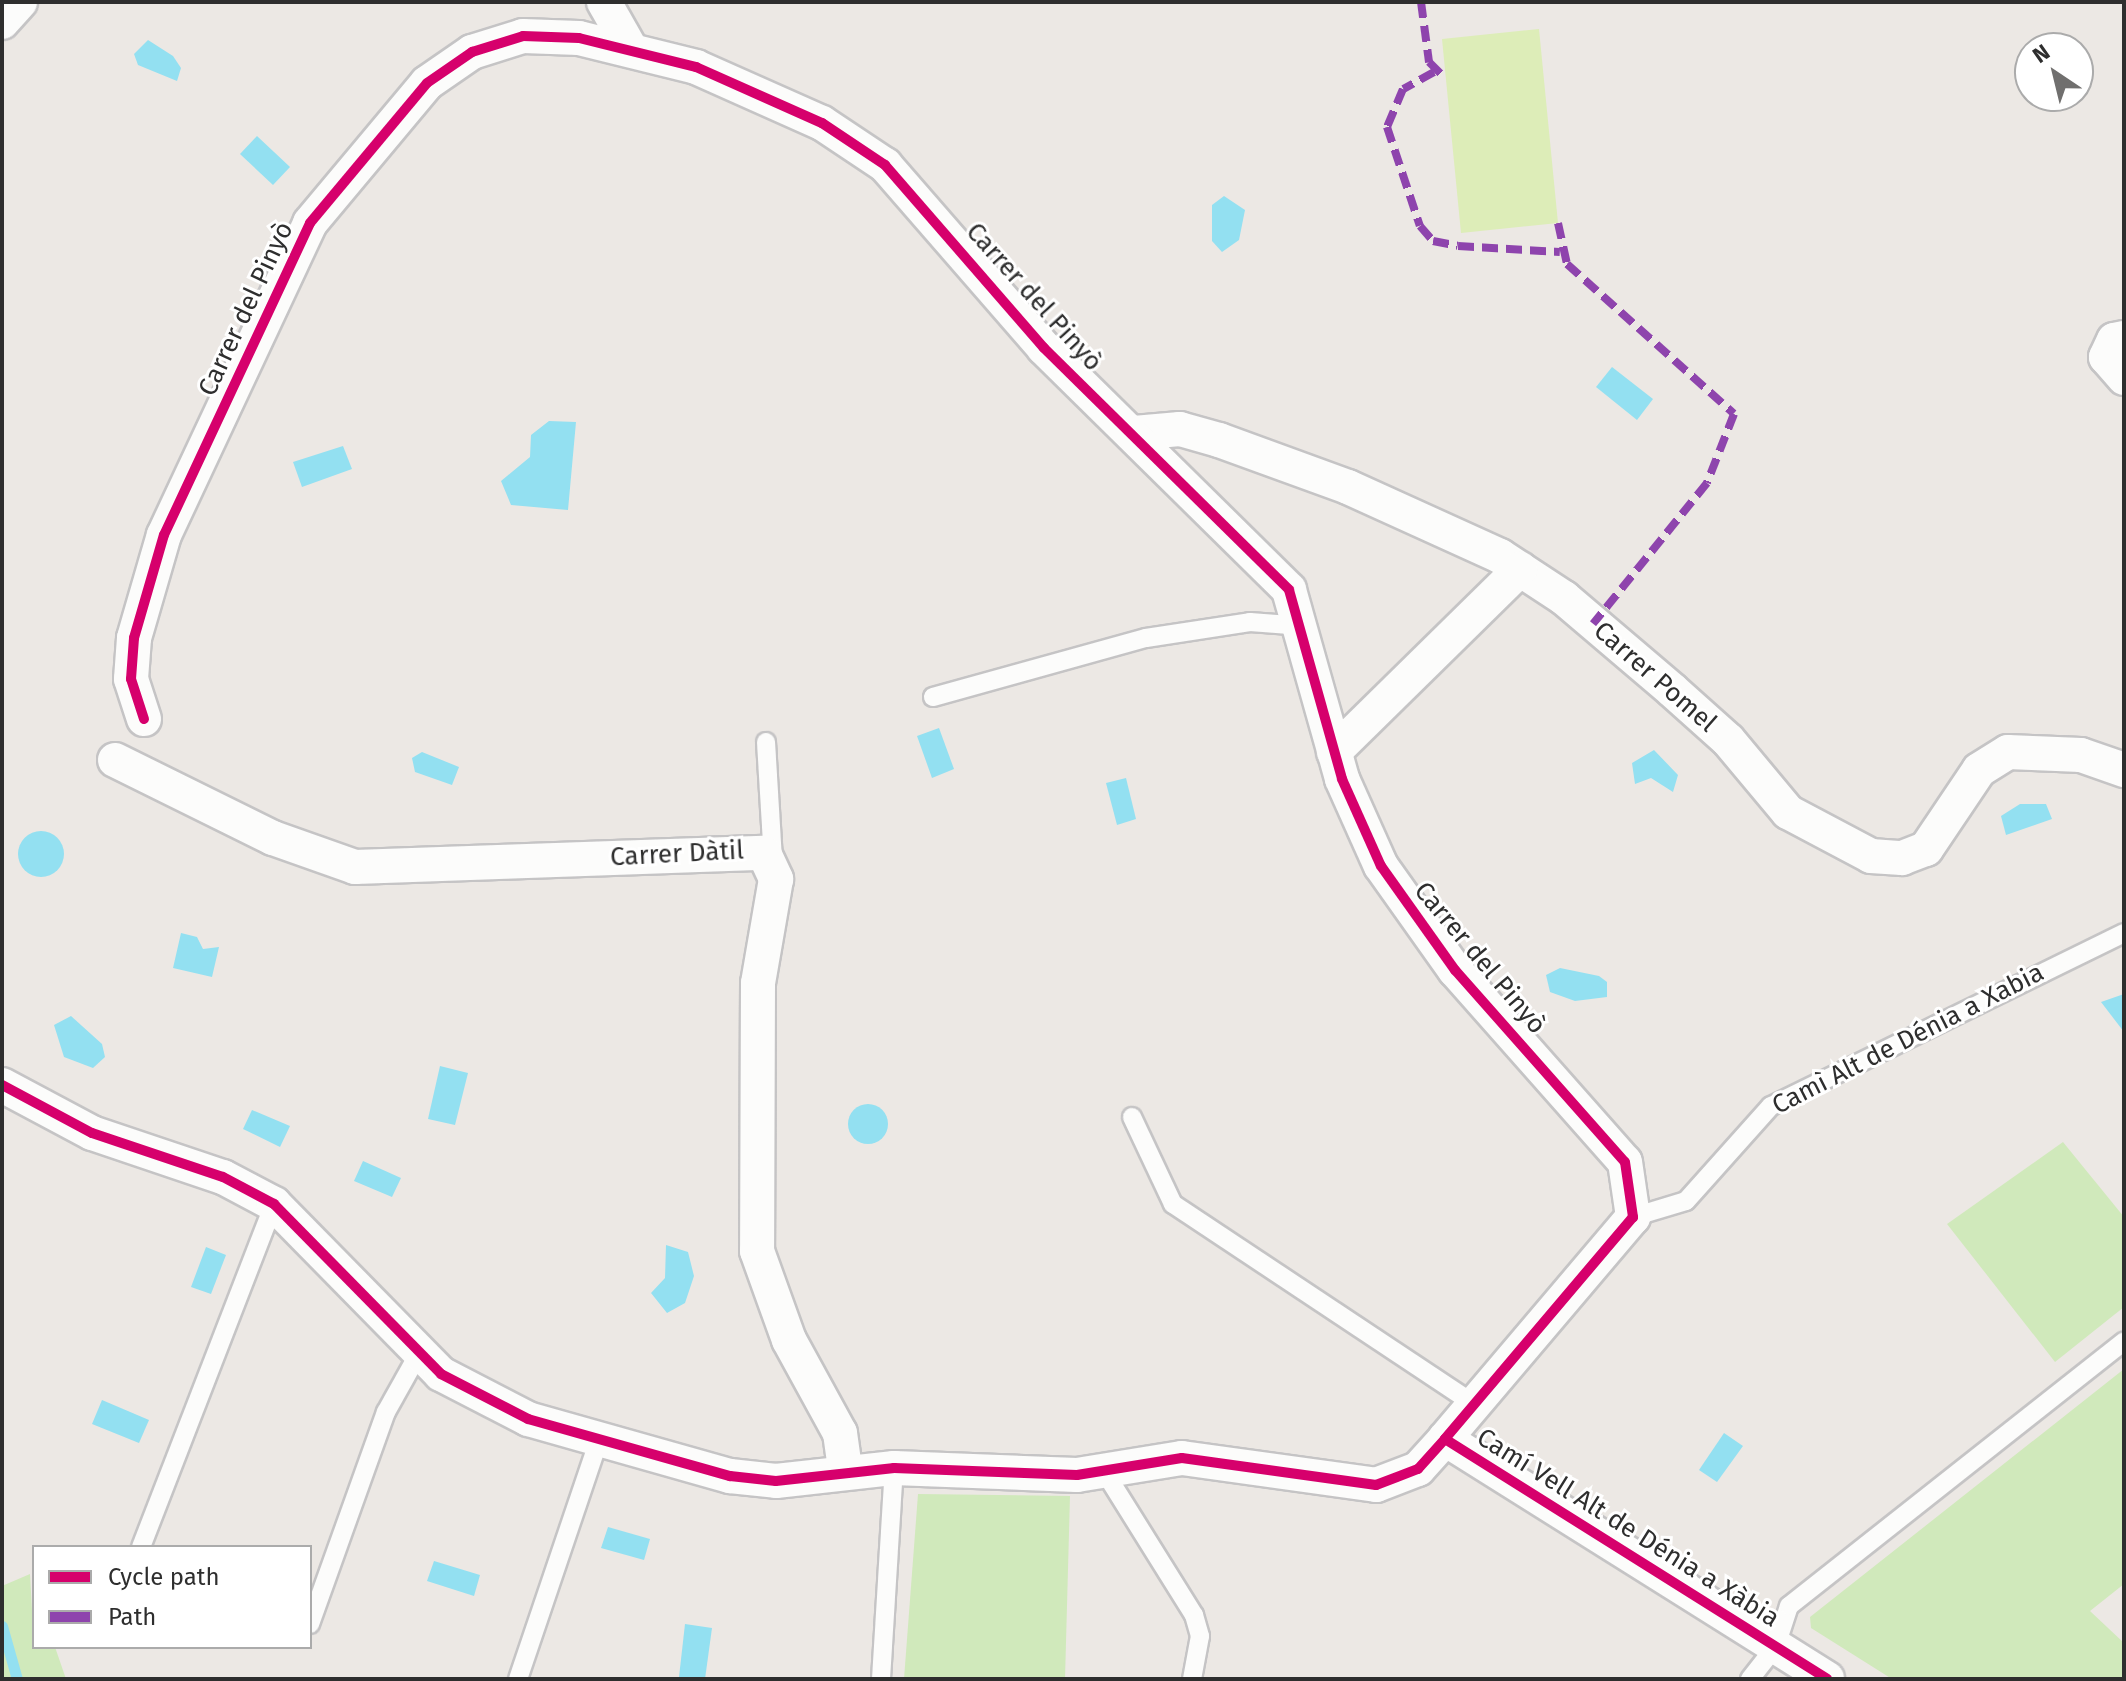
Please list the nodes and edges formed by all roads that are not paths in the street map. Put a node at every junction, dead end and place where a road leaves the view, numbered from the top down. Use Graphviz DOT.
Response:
graph roads {
  1 [pos="20,2"];
  2 [pos="604,2"];
  3 [pos="2,22"];
  4 [pos="629,46"];
  5 [pos="2124,338"];
  6 [pos="2124,378"];
  7 [pos="1134,433"];
  8 [pos="1520,569"];
  9 [pos="1303,626"];
  10 [pos="933,697"];
  11 [pos="144,719"];
  12 [pos="766,742"];
  13 [pos="1334,752"];
  14 [pos="115,760"];
  15 [pos="2124,770"];
  16 [pos="773,862"];
  17 [pos="2124,933"];
  18 [pos="2,1085"];
  19 [pos="1132,1117"];
  20 [pos="274,1204"];
  21 [pos="1633,1217"];
  22 [pos="2124,1341"];
  23 [pos="419,1353"];
  24 [pos="1470,1401"];
  25 [pos="1445,1439"];
  26 [pos="599,1440"];
  27 [pos="894,1468"];
  28 [pos="845,1469"];
  29 [pos="1104,1471"];
  30 [pos="142,1545"];
  31 [pos="312,1618"];
  32 [pos="1776,1646"];
  33 [pos="518,1679"];
  34 [pos="881,1679"];
  35 [pos="1192,1679"];
  36 [pos="1750,1679"];
  37 [pos="1827,1679"];
  1 -- 3 [label="street"];
  2 -- 4 [label="street"];
  4 -- 7 [label="street, Carrer del Pinyò"];
  4 -- 11 [label="street, Carrer del Pinyò"];
  5 -- 6 [label="street"];
  7 -- 8 [label="street, Carrer Pomel"];
  7 -- 9 [label="street, Carrer del Pinyò"];
  8 -- 13 [label="street"];
  8 -- 15 [label="street, Carrer Pomel"];
  9 -- 10 [label="lane"];
  9 -- 13 [label="street, Carrer del Pinyò"];
  12 -- 16 [label="lane"];
  13 -- 21 [label="street, Carrer del Pinyò"];
  14 -- 16 [label="street, Carrer Dàtil"];
  16 -- 28 [label="street, Carrer Dàtil"];
  17 -- 21 [label="lane, Camì Alt de Dénia a Xabia"];
  18 -- 20 [label="street, Camí Vell Alt de Dénia a Xàbia"];
  19 -- 24 [label="lane"];
  20 -- 23 [label="street, Camí Vell Alt de Dénia a Xàbia"];
  20 -- 30 [label="lane"];
  21 -- 24 [label="street"];
  22 -- 32 [label="lane"];
  23 -- 26 [label="street, Camí Vell Alt de Dénia a Xàbia"];
  23 -- 31 [label="lane"];
  24 -- 25 [label="street"];
  25 -- 29 [label="street, Camí Vell Alt de Dénia a Xàbia"];
  25 -- 32 [label="street, Camí Vell Alt de Dénia a Xàbia"];
  26 -- 28 [label="street, Camí Vell Alt de Dénia a Xàbia"];
  26 -- 33 [label="lane"];
  27 -- 28 [label="street, Camí Vell Alt de Dénia a Xàbia"];
  27 -- 29 [label="street, Camí Vell Alt de Dénia a Xàbia"];
  27 -- 34 [label="lane"];
  29 -- 35 [label="lane"];
  32 -- 36 [label="lane"];
  32 -- 37 [label="street, Camí Vell Alt de Dénia a Xàbia"];
}
